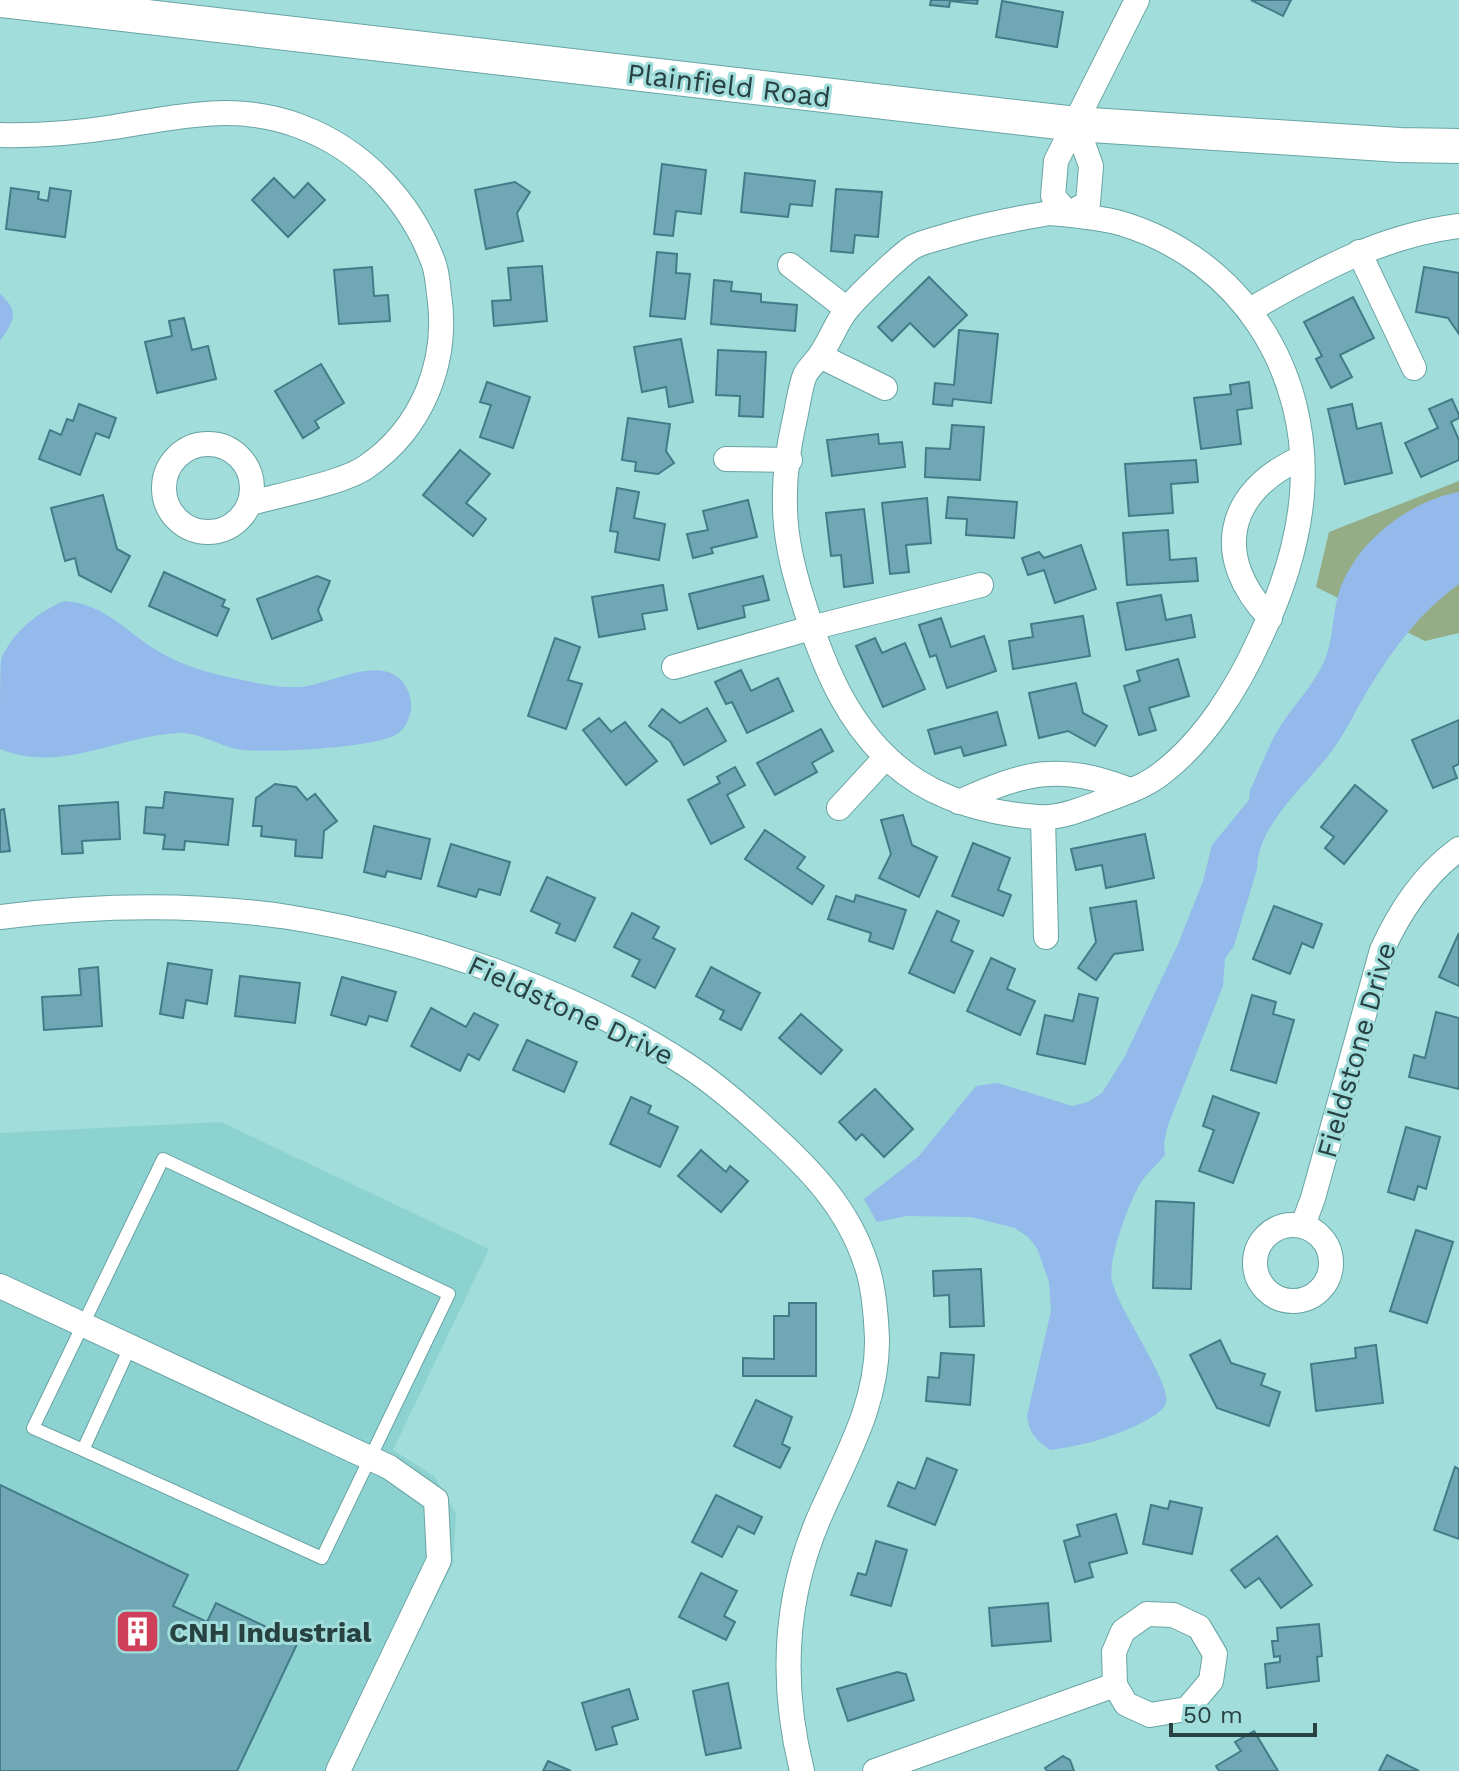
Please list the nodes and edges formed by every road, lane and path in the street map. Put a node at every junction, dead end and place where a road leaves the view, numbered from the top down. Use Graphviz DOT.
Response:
graph roads {
  1 [pos="0,0"];
  2 [pos="1137,0"];
  3 [pos="1076,124"];
  4 [pos="0,135"];
  5 [pos="1459,146"];
  6 [pos="1068,214"];
  7 [pos="1459,226"];
  8 [pos="1359,252"];
  9 [pos="790,265"];
  10 [pos="847,309"];
  11 [pos="1250,310"];
  12 [pos="820,356"];
  13 [pos="1414,368"];
  14 [pos="885,388"];
  15 [pos="1301,458"];
  16 [pos="726,459"];
  17 [pos="790,460"];
  18 [pos="251,503"];
  19 [pos="981,585"];
  20 [pos="1270,618"];
  21 [pos="811,628"];
  22 [pos="674,667"];
  23 [pos="886,757"];
  24 [pos="1130,790"];
  25 [pos="959,802"];
  26 [pos="839,808"];
  27 [pos="1043,818"];
  28 [pos="1459,849"];
  29 [pos="0,917"];
  30 [pos="1046,937"];
  31 [pos="1303,1225"];
  32 [pos="0,1286"];
  33 [pos="82,1324"];
  34 [pos="130,1347"];
  35 [pos="83,1450"];
  36 [pos="369,1458"];
  37 [pos="1115,1685"];
  38 [pos="338,1771"];
  39 [pos="802,1771"];
  40 [pos="875,1771"];
  1 -- 3 [label="main road, Plainfield Road"];
  2 -- 3 [label="street"];
  3 -- 5 [label="main road, Plainfield Road"];
  3 -- 6 [label="street"];
  3 -- 6 [label="street"];
  4 -- 18 [label="street"];
  6 -- 10 [label="street"];
  6 -- 11 [label="street"];
  7 -- 8 [label="street"];
  8 -- 11 [label="street"];
  8 -- 13 [label="street"];
  9 -- 10 [label="street"];
  10 -- 12 [label="street"];
  11 -- 15 [label="street"];
  12 -- 14 [label="street"];
  12 -- 17 [label="street"];
  15 -- 20 [label="street"];
  15 -- 20 [label="street"];
  16 -- 17 [label="street"];
  17 -- 21 [label="street"];
  19 -- 21 [label="street"];
  20 -- 24 [label="street"];
  21 -- 22 [label="street"];
  21 -- 23 [label="street"];
  23 -- 25 [label="street"];
  23 -- 26 [label="street"];
  24 -- 25 [label="street"];
  24 -- 27 [label="street"];
  25 -- 27 [label="street"];
  27 -- 30 [label="street"];
  28 -- 31 [label="street, Fieldstone Drive"];
  29 -- 39 [label="street, Fieldstone Drive"];
  32 -- 33 [label="street"];
  33 -- 34 [label="street"];
  33 -- 35 [label="lane"];
  33 -- 36 [label="lane"];
  34 -- 35 [label="lane"];
  34 -- 36 [label="street"];
  35 -- 36 [label="lane"];
  36 -- 38 [label="street"];
  37 -- 37 [label="street"];
  37 -- 40 [label="street"];
}
